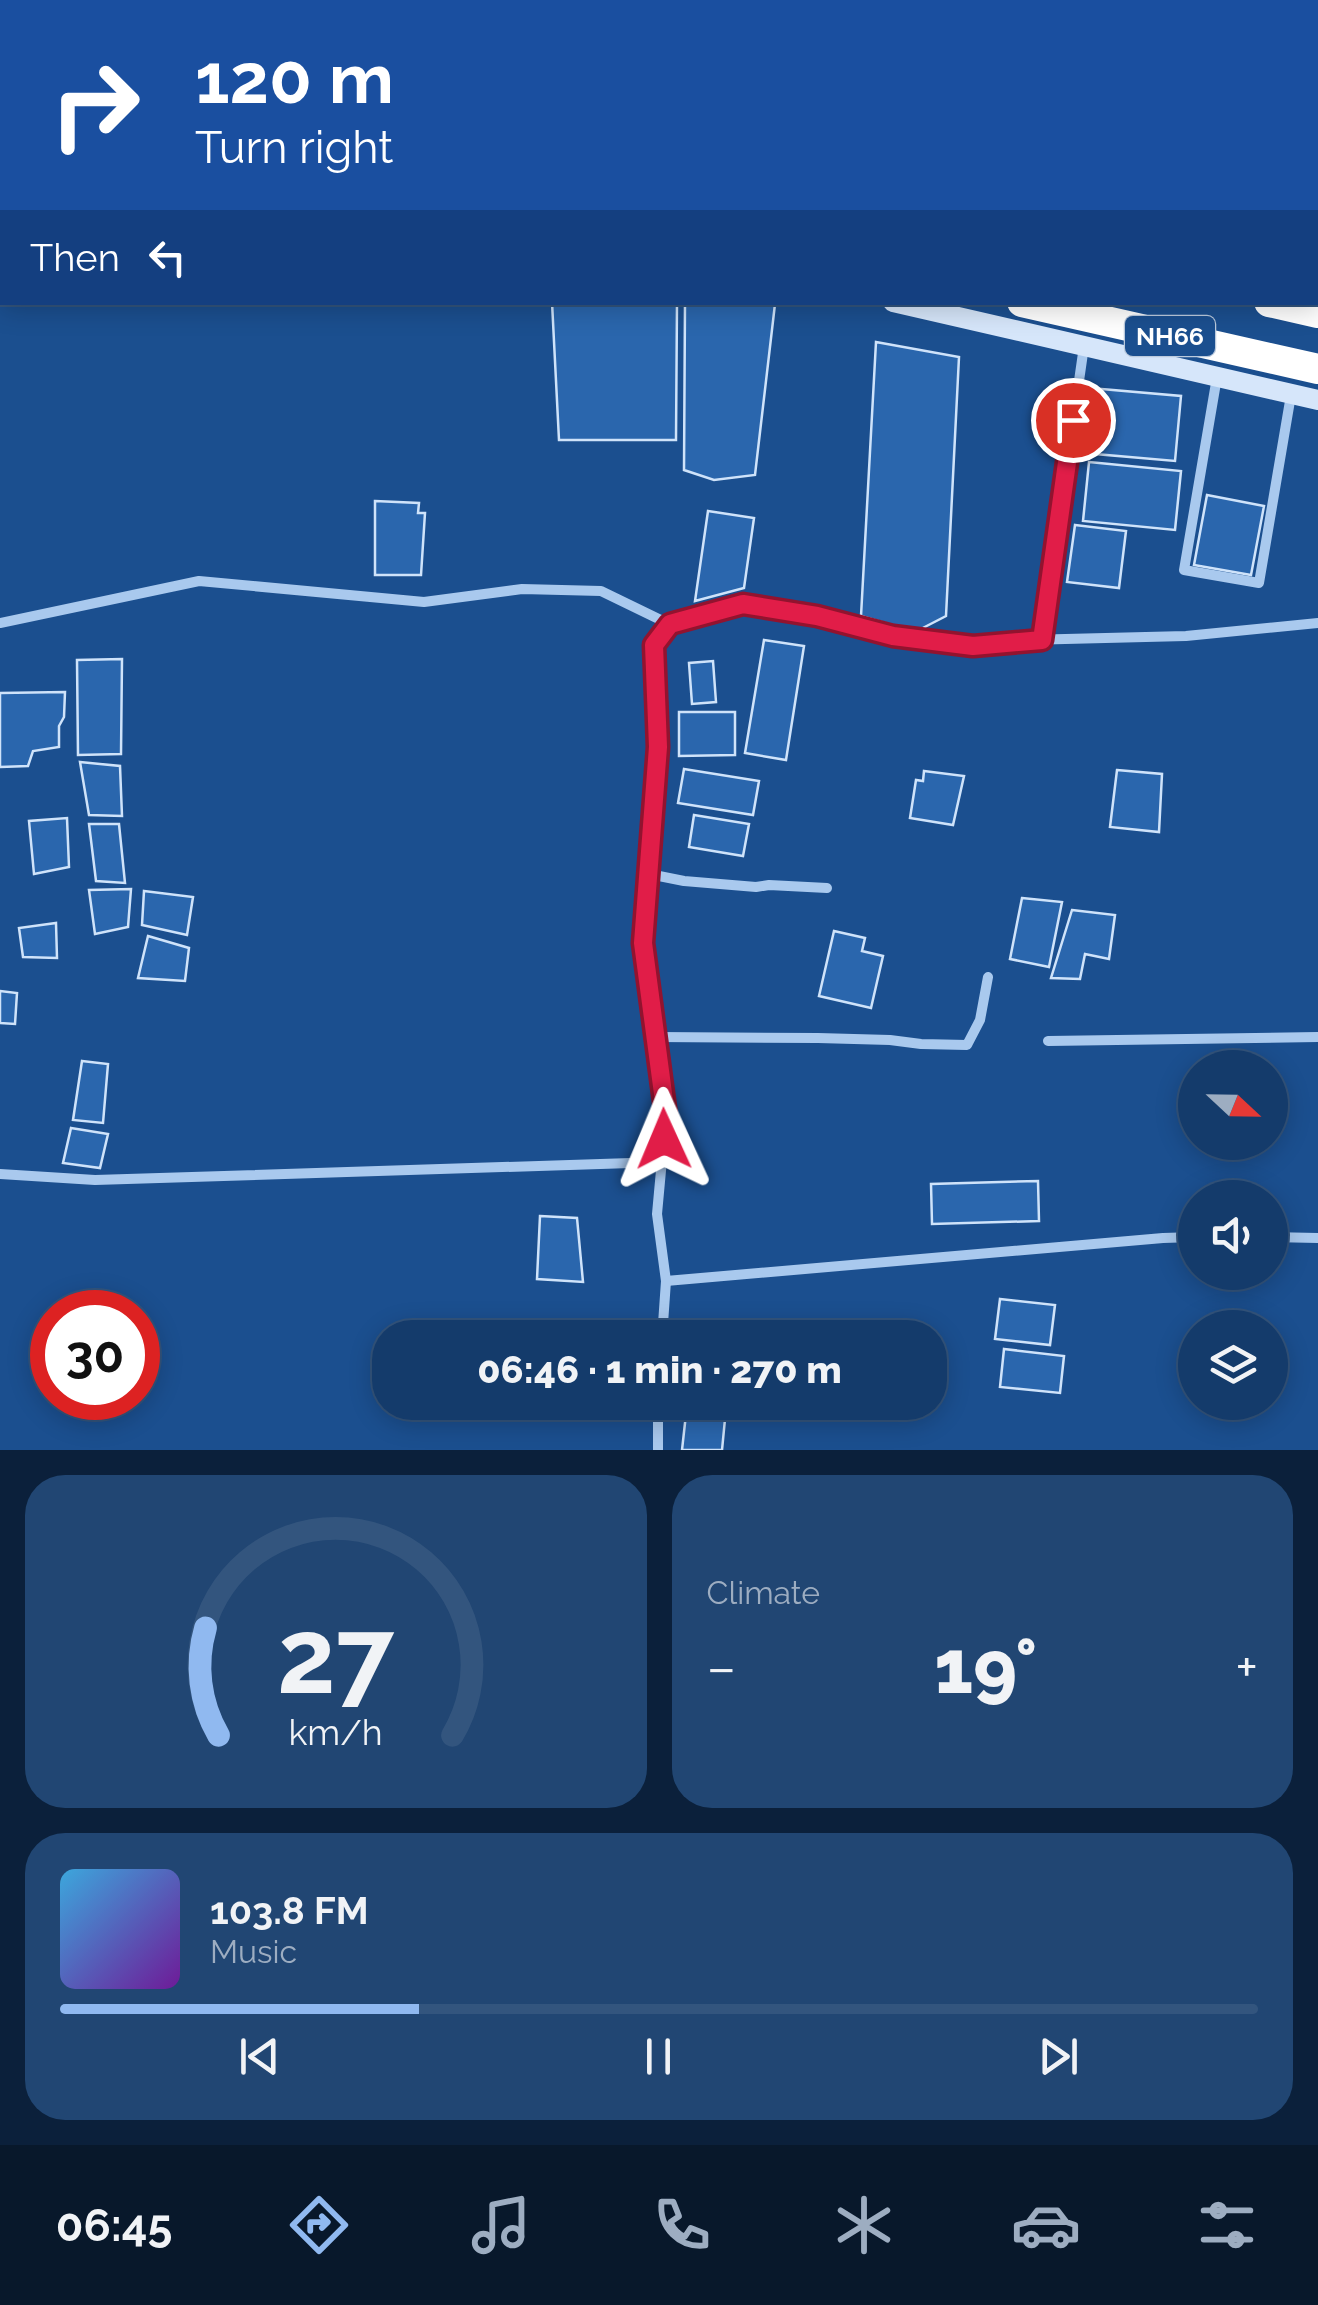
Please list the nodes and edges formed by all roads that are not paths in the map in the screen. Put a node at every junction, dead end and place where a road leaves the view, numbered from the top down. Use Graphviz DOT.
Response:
graph roads {
  1 [pos="905,305"];
  2 [pos="1035,305"];
  3 [pos="1282,305"];
  4 [pos="1318,314"];
  5 [pos="1084,346"];
  6 [pos="1318,369"];
  7 [pos="1218,377"];
  8 [pos="1291,394"];
  9 [pos="1318,400"];
  10 [pos="0,623"];
  11 [pos="1318,623"];
  12 [pos="670,624"];
  13 [pos="1042,640"];
  14 [pos="649,874"];
  15 [pos="827,888"];
  16 [pos="988,977"];
  17 [pos="656,1037"];
  18 [pos="1318,1037"];
  19 [pos="1048,1041"];
  20 [pos="662,1162"];
  21 [pos="0,1174"];
  22 [pos="1288,1237"];
  23 [pos="1178,1238"];
  24 [pos="1318,1238"];
  25 [pos="666,1281"];
  26 [pos="663,1320"];
  27 [pos="658,1420"];
  28 [pos="658,1450"];
  1 -- 5 [label="street"];
  2 -- 6 [label="highway, NH66"];
  3 -- 4 [label="highway"];
  5 -- 7 [label="street"];
  5 -- 13 [label="street"];
  7 -- 8 [label="street"];
  7 -- 8 [label="street"];
  8 -- 9 [label="street"];
  10 -- 12 [label="street"];
  11 -- 13 [label="street"];
  12 -- 13 [label="street"];
  12 -- 14 [label="street"];
  14 -- 15 [label="street"];
  14 -- 17 [label="street"];
  16 -- 17 [label="street"];
  17 -- 20 [label="street"];
  18 -- 19 [label="street"];
  20 -- 21 [label="street"];
  20 -- 25 [label="street"];
  22 -- 24 [label="street"];
  23 -- 25 [label="street"];
  25 -- 26 [label="street"];
  27 -- 28 [label="street"];
}
